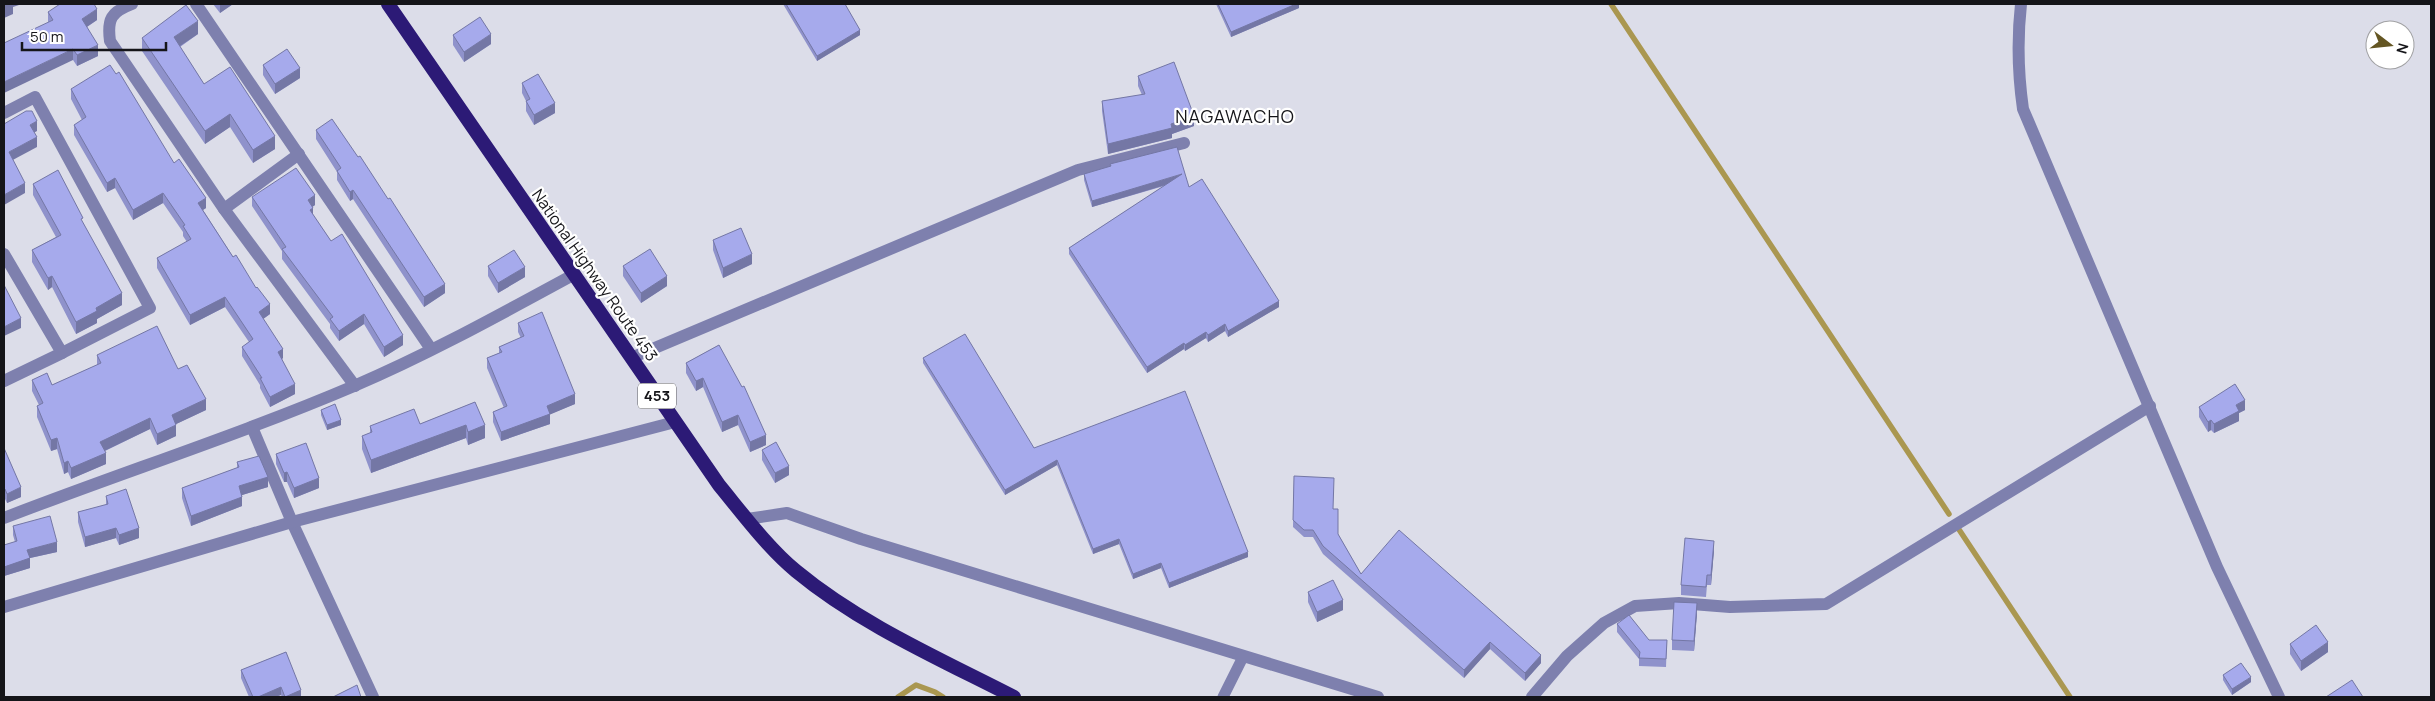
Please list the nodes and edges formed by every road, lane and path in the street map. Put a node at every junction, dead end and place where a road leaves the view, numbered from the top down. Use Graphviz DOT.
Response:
graph roads {
  1 [pos="132,4"];
  2 [pos="196,4"];
  3 [pos="388,4"];
  4 [pos="2021,4"];
  5 [pos="4,114"];
  6 [pos="1184,142"];
  7 [pos="299,154"];
  8 [pos="224,209"];
  9 [pos="4,254"];
  10 [pos="573,275"];
  11 [pos="431,349"];
  12 [pos="62,353"];
  13 [pos="631,358"];
  14 [pos="4,381"];
  15 [pos="355,386"];
  16 [pos="2150,406"];
  17 [pos="675,422"];
  18 [pos="252,427"];
  19 [pos="4,518"];
  20 [pos="747,519"];
  21 [pos="292,522"];
  22 [pos="4,607"];
  23 [pos="1243,657"];
  24 [pos="372,697"];
  25 [pos="1014,697"];
  26 [pos="1223,697"];
  27 [pos="1378,697"];
  28 [pos="1532,697"];
  29 [pos="2279,697"];
  1 -- 8 [label="street"];
  2 -- 7 [label="street"];
  3 -- 10 [label="highway, National Highway Route 453 / 453"];
  4 -- 16 [label="street"];
  5 -- 12 [label="street"];
  6 -- 13 [label="street"];
  7 -- 8 [label="street"];
  7 -- 11 [label="street"];
  8 -- 15 [label="street"];
  9 -- 12 [label="street"];
  10 -- 11 [label="street"];
  10 -- 13 [label="highway, National Highway Route 453 / 453"];
  11 -- 15 [label="street"];
  12 -- 14 [label="street"];
  13 -- 17 [label="highway, National Highway Route 453 / 453"];
  15 -- 18 [label="street"];
  16 -- 28 [label="street"];
  16 -- 29 [label="street"];
  17 -- 20 [label="highway, National Highway Route 453 / 453"];
  17 -- 21 [label="street"];
  18 -- 19 [label="street"];
  18 -- 21 [label="street"];
  20 -- 23 [label="street"];
  20 -- 25 [label="highway, National Highway Route 453 / 453"];
  21 -- 22 [label="street"];
  21 -- 24 [label="street"];
  23 -- 26 [label="lane"];
  23 -- 27 [label="street"];
}
